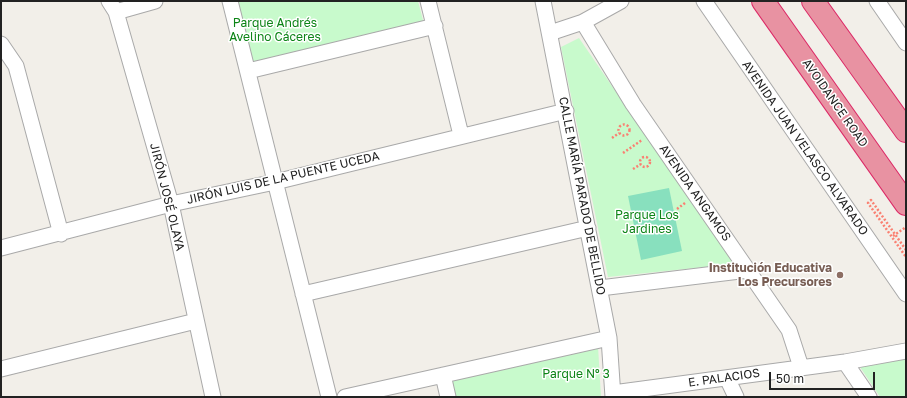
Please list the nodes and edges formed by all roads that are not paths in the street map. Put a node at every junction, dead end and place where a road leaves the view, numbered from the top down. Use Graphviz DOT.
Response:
graph roads {
  1 [pos="155,1"];
  2 [pos="230,1"];
  3 [pos="428,1"];
  4 [pos="543,1"];
  5 [pos="622,1"];
  6 [pos="704,1"];
  7 [pos="763,1"];
  8 [pos="813,1"];
  9 [pos="878,1"];
  10 [pos="112,7"];
  11 [pos="583,22"];
  12 [pos="435,26"];
  13 [pos="550,33"];
  14 [pos="906,43"];
  15 [pos="1,44"];
  16 [pos="248,71"];
  17 [pos="566,110"];
  18 [pos="906,131"];
  19 [pos="461,136"];
  20 [pos="275,182"];
  21 [pos="171,204"];
  22 [pos="906,204"];
  23 [pos="588,228"];
  24 [pos="61,234"];
  25 [pos="1,248"];
  26 [pos="748,270"];
  27 [pos="600,288"];
  28 [pos="303,294"];
  29 [pos="906,294"];
  30 [pos="196,321"];
  31 [pos="610,338"];
  32 [pos="906,350"];
  33 [pos="845,362"];
  34 [pos="801,367"];
  35 [pos="1,369"];
  36 [pos="443,375"];
  37 [pos="728,378"];
  38 [pos="679,391"];
  39 [pos="613,395"];
  40 [pos="213,397"];
  41 [pos="329,397"];
  42 [pos="345,397"];
  43 [pos="448,397"];
  44 [pos="736,397"];
  45 [pos="869,397"];
  1 -- 10 [label="street"];
  2 -- 16 [label="street"];
  3 -- 12 [label="street"];
  4 -- 13 [label="street, CALLE MARÍA PARADO DE BELLIDO"];
  5 -- 11 [label="street"];
  6 -- 29 [label="street, AVENIDA JUAN VELASCO ALVARADO"];
  7 -- 22 [label="highway, AVOIDANCE ROAD"];
  8 -- 18 [label="highway"];
  9 -- 14 [label="street"];
  10 -- 21 [label="street, JIRÓN JOSÉ OLAYA"];
  11 -- 13 [label="street"];
  11 -- 26 [label="street, AVENIDA ANGAMOS"];
  12 -- 16 [label="street"];
  12 -- 19 [label="street"];
  13 -- 17 [label="street, CALLE MARÍA PARADO DE BELLIDO"];
  15 -- 24 [label="street"];
  16 -- 20 [label="street"];
  17 -- 19 [label="street, JIRÓN LUIS DE LA PUENTE UCEDA"];
  17 -- 23 [label="street, CALLE MARÍA PARADO DE BELLIDO"];
  19 -- 20 [label="street, JIRÓN LUIS DE LA PUENTE UCEDA"];
  20 -- 21 [label="street, JIRÓN LUIS DE LA PUENTE UCEDA"];
  20 -- 28 [label="street"];
  21 -- 24 [label="street, JIRÓN LUIS DE LA PUENTE UCEDA"];
  21 -- 30 [label="street, JIRÓN JOSÉ OLAYA"];
  23 -- 27 [label="street, CALLE MARÍA PARADO DE BELLIDO"];
  23 -- 28 [label="street"];
  24 -- 25 [label="street, JIRÓN LUIS DE LA PUENTE UCEDA"];
  26 -- 27 [label="street"];
  26 -- 34 [label="street, AVENIDA ANGAMOS"];
  27 -- 31 [label="street, CALLE MARÍA PARADO DE BELLIDO"];
  28 -- 41 [label="street"];
  30 -- 35 [label="street"];
  30 -- 40 [label="street, JIRÓN JOSÉ OLAYA"];
  31 -- 36 [label="street"];
  31 -- 39 [label="street, CALLE MARÍA PARADO DE BELLIDO"];
  32 -- 33 [label="street, E. PALACIOS"];
  33 -- 34 [label="street, E. PALACIOS"];
  33 -- 45 [label="street"];
  34 -- 37 [label="street, E. PALACIOS"];
  36 -- 42 [label="street"];
  36 -- 43 [label="street"];
  37 -- 38 [label="street, E. PALACIOS"];
  37 -- 44 [label="street"];
  38 -- 39 [label="street, E. PALACIOS"];
}
